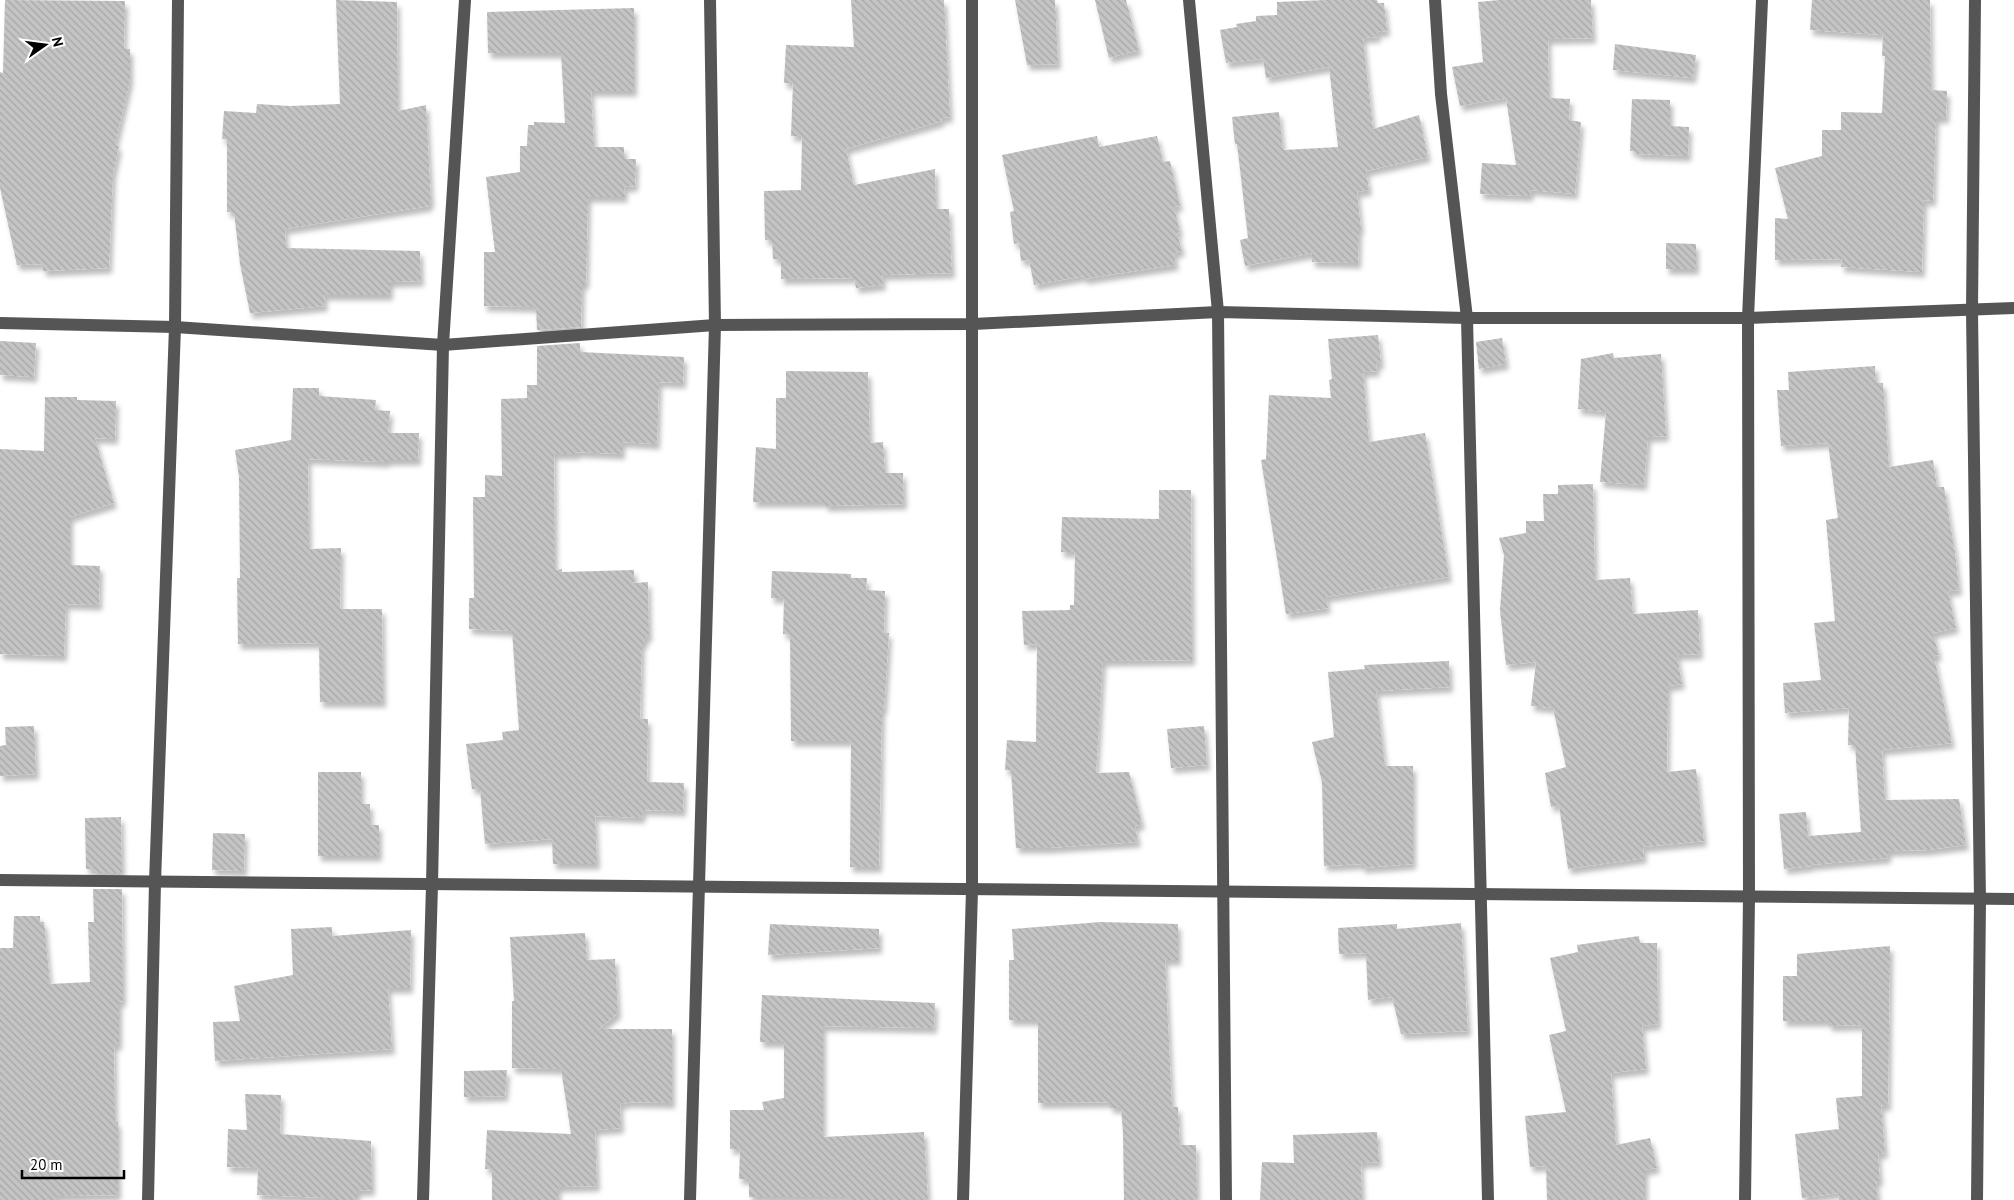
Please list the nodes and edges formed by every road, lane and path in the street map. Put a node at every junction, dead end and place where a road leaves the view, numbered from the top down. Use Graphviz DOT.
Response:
graph roads {
  1 [pos="178,0"];
  2 [pos="465,0"];
  3 [pos="710,0"];
  4 [pos="972,0"];
  5 [pos="1189,0"];
  6 [pos="1435,0"];
  7 [pos="1762,0"];
  8 [pos="1976,0"];
  9 [pos="2014,308"];
  10 [pos="1972,311"];
  11 [pos="1218,312"];
  12 [pos="1467,318"];
  13 [pos="1748,318"];
  14 [pos="0,323"];
  15 [pos="973,324"];
  16 [pos="715,325"];
  17 [pos="175,327"];
  18 [pos="443,345"];
  19 [pos="0,880"];
  20 [pos="155,882"];
  21 [pos="432,885"];
  22 [pos="700,888"];
  23 [pos="972,890"];
  24 [pos="1223,893"];
  25 [pos="1481,895"];
  26 [pos="1749,898"];
  27 [pos="2014,899"];
  28 [pos="1980,900"];
  29 [pos="148,1200"];
  30 [pos="423,1200"];
  31 [pos="690,1200"];
  32 [pos="963,1200"];
  33 [pos="1226,1200"];
  34 [pos="1488,1200"];
  35 [pos="1745,1200"];
  36 [pos="1977,1200"];
  1 -- 17 [label="street"];
  2 -- 18 [label="street"];
  3 -- 16 [label="street"];
  4 -- 15 [label="street"];
  5 -- 11 [label="street"];
  6 -- 12 [label="street"];
  7 -- 13 [label="street"];
  8 -- 10 [label="street"];
  9 -- 10 [label="street"];
  10 -- 13 [label="street"];
  10 -- 28 [label="street"];
  11 -- 12 [label="street"];
  11 -- 15 [label="street"];
  11 -- 24 [label="street"];
  12 -- 13 [label="street"];
  12 -- 25 [label="street"];
  13 -- 26 [label="street"];
  14 -- 17 [label="street"];
  15 -- 16 [label="street"];
  15 -- 23 [label="street"];
  16 -- 18 [label="street"];
  16 -- 22 [label="street"];
  17 -- 18 [label="street"];
  17 -- 20 [label="street"];
  18 -- 21 [label="street"];
  19 -- 20 [label="street"];
  20 -- 21 [label="street"];
  20 -- 29 [label="street"];
  21 -- 22 [label="street"];
  21 -- 30 [label="street"];
  22 -- 23 [label="street"];
  22 -- 31 [label="street"];
  23 -- 24 [label="street"];
  23 -- 32 [label="street"];
  24 -- 25 [label="street"];
  24 -- 33 [label="street"];
  25 -- 26 [label="street"];
  25 -- 34 [label="street"];
  26 -- 28 [label="street"];
  26 -- 35 [label="street"];
  27 -- 28 [label="street"];
  28 -- 36 [label="street"];
}
